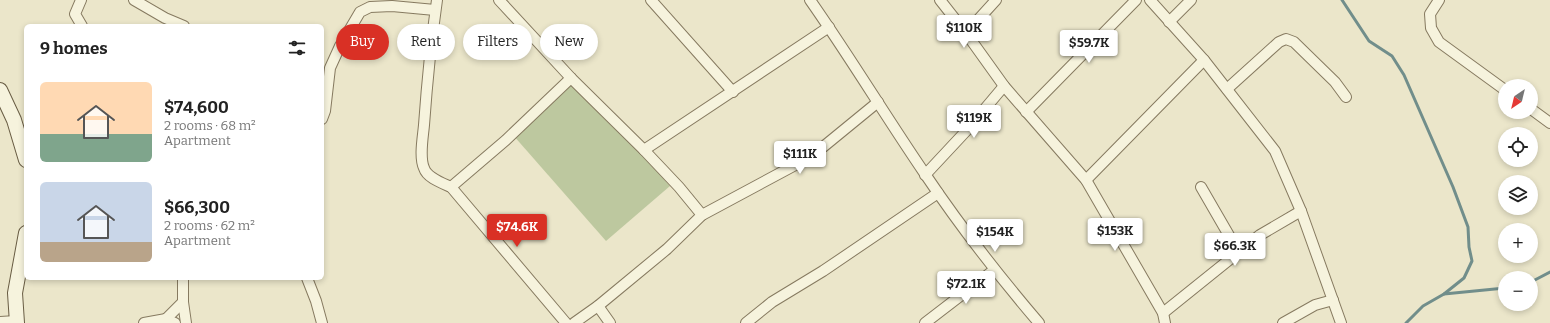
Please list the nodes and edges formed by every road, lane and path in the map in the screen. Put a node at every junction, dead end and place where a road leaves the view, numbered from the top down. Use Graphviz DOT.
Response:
graph roads {
  1 [pos="82,0"];
  2 [pos="134,0"];
  3 [pos="499,0"];
  4 [pos="651,0"];
  5 [pos="810,0"];
  6 [pos="940,0"];
  7 [pos="996,0"];
  8 [pos="1136,0"];
  9 [pos="1150,0"];
  10 [pos="1191,0"];
  11 [pos="1439,0"];
  12 [pos="436,5"];
  13 [pos="1169,22"];
  14 [pos="81,24"];
  15 [pos="179,24"];
  16 [pos="829,27"];
  17 [pos="966,33"];
  18 [pos="1204,60"];
  19 [pos="571,78"];
  20 [pos="1498,85"];
  21 [pos="1004,86"];
  22 [pos="1227,89"];
  23 [pos="0,90"];
  24 [pos="733,92"];
  25 [pos="1346,97"];
  26 [pos="878,102"];
  27 [pos="1026,112"];
  28 [pos="324,114"];
  29 [pos="1538,114"];
  30 [pos="1550,123"];
  31 [pos="644,150"];
  32 [pos="24,153"];
  33 [pos="925,175"];
  34 [pos="1086,180"];
  35 [pos="451,187"];
  36 [pos="1201,187"];
  37 [pos="938,193"];
  38 [pos="1300,211"];
  39 [pos="702,215"];
  40 [pos="24,244"];
  41 [pos="1238,251"];
  42 [pos="994,270"];
  43 [pos="183,280"];
  44 [pos="308,280"];
  45 [pos="1332,300"];
  46 [pos="183,302"];
  47 [pos="598,306"];
  48 [pos="1164,318"];
  49 [pos="171,321"];
  50 [pos="0,322"];
  51 [pos="16,322"];
  52 [pos="144,323"];
  53 [pos="186,323"];
  54 [pos="322,323"];
  55 [pos="566,323"];
  56 [pos="574,323"];
  57 [pos="610,323"];
  58 [pos="746,323"];
  59 [pos="925,323"];
  60 [pos="1039,323"];
  61 [pos="1283,323"];
  62 [pos="1341,323"];
  1 -- 14 [label="street"];
  2 -- 15 [label="street"];
  3 -- 19 [label="street"];
  4 -- 24 [label="street"];
  5 -- 16 [label="street"];
  6 -- 17 [label="street"];
  7 -- 17 [label="street"];
  8 -- 27 [label="street"];
  9 -- 13 [label="street"];
  10 -- 13 [label="street"];
  11 -- 20 [label="street"];
  12 -- 28 [label="street"];
  12 -- 35 [label="street"];
  13 -- 18 [label="street"];
  16 -- 24 [label="street"];
  16 -- 26 [label="street"];
  17 -- 21 [label="street"];
  18 -- 22 [label="street"];
  18 -- 34 [label="street"];
  19 -- 31 [label="street"];
  19 -- 35 [label="street"];
  21 -- 27 [label="street"];
  21 -- 33 [label="street"];
  22 -- 25 [label="street"];
  22 -- 38 [label="street"];
  23 -- 32 [label="street"];
  24 -- 31 [label="street"];
  26 -- 33 [label="street"];
  26 -- 39 [label="street"];
  27 -- 34 [label="street"];
  29 -- 30 [label="street"];
  31 -- 39 [label="street"];
  33 -- 37 [label="street"];
  34 -- 48 [label="street"];
  35 -- 55 [label="street"];
  36 -- 41 [label="street"];
  37 -- 42 [label="street"];
  37 -- 58 [label="street"];
  38 -- 41 [label="street"];
  38 -- 45 [label="street"];
  39 -- 47 [label="street"];
  40 -- 51 [label="street"];
  41 -- 48 [label="street"];
  42 -- 59 [label="street"];
  42 -- 60 [label="street"];
  43 -- 46 [label="street"];
  44 -- 54 [label="street"];
  45 -- 61 [label="street"];
  45 -- 62 [label="street"];
  46 -- 49 [label="street"];
  46 -- 53 [label="street"];
  47 -- 56 [label="street"];
  47 -- 57 [label="street"];
  49 -- 52 [label="street"];
  50 -- 51 [label="street"];
}
